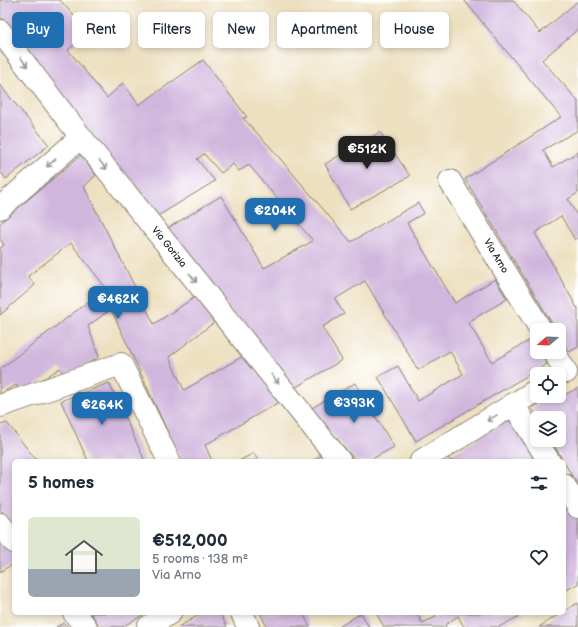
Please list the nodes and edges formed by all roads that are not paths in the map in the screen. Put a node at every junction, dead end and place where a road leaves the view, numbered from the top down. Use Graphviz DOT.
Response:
graph roads {
  1 [pos="0,32"];
  2 [pos="81,137"];
  3 [pos="450,181"];
  4 [pos="0,208"];
  5 [pos="536,323"];
  6 [pos="559,359"];
  7 [pos="568,372"];
  8 [pos="530,394"];
  9 [pos="513,404"];
  10 [pos="0,406"];
  11 [pos="168,459"];
  12 [pos="338,459"];
  13 [pos="424,459"];
  14 [pos="548,459"];
  15 [pos="566,488"];
  16 [pos="578,507"];
  17 [pos="0,524"];
  18 [pos="12,539"];
  19 [pos="76,615"];
  20 [pos="167,615"];
  21 [pos="243,615"];
  22 [pos="86,627"];
  23 [pos="148,627"];
  24 [pos="248,627"];
  1 -- 2 [label="street, Via Gorizia, one-way"];
  2 -- 4 [label="street, one-way"];
  2 -- 12 [label="street, Via Gorizia, one-way"];
  3 -- 5 [label="street, Via Arno"];
  6 -- 7 [label="street"];
  8 -- 9 [label="street"];
  9 -- 13 [label="street, one-way"];
  9 -- 14 [label="street"];
  10 -- 11 [label="street"];
  15 -- 16 [label="street"];
  17 -- 18 [label="street"];
  19 -- 22 [label="street"];
  20 -- 23 [label="street"];
  21 -- 24 [label="street"];
}
